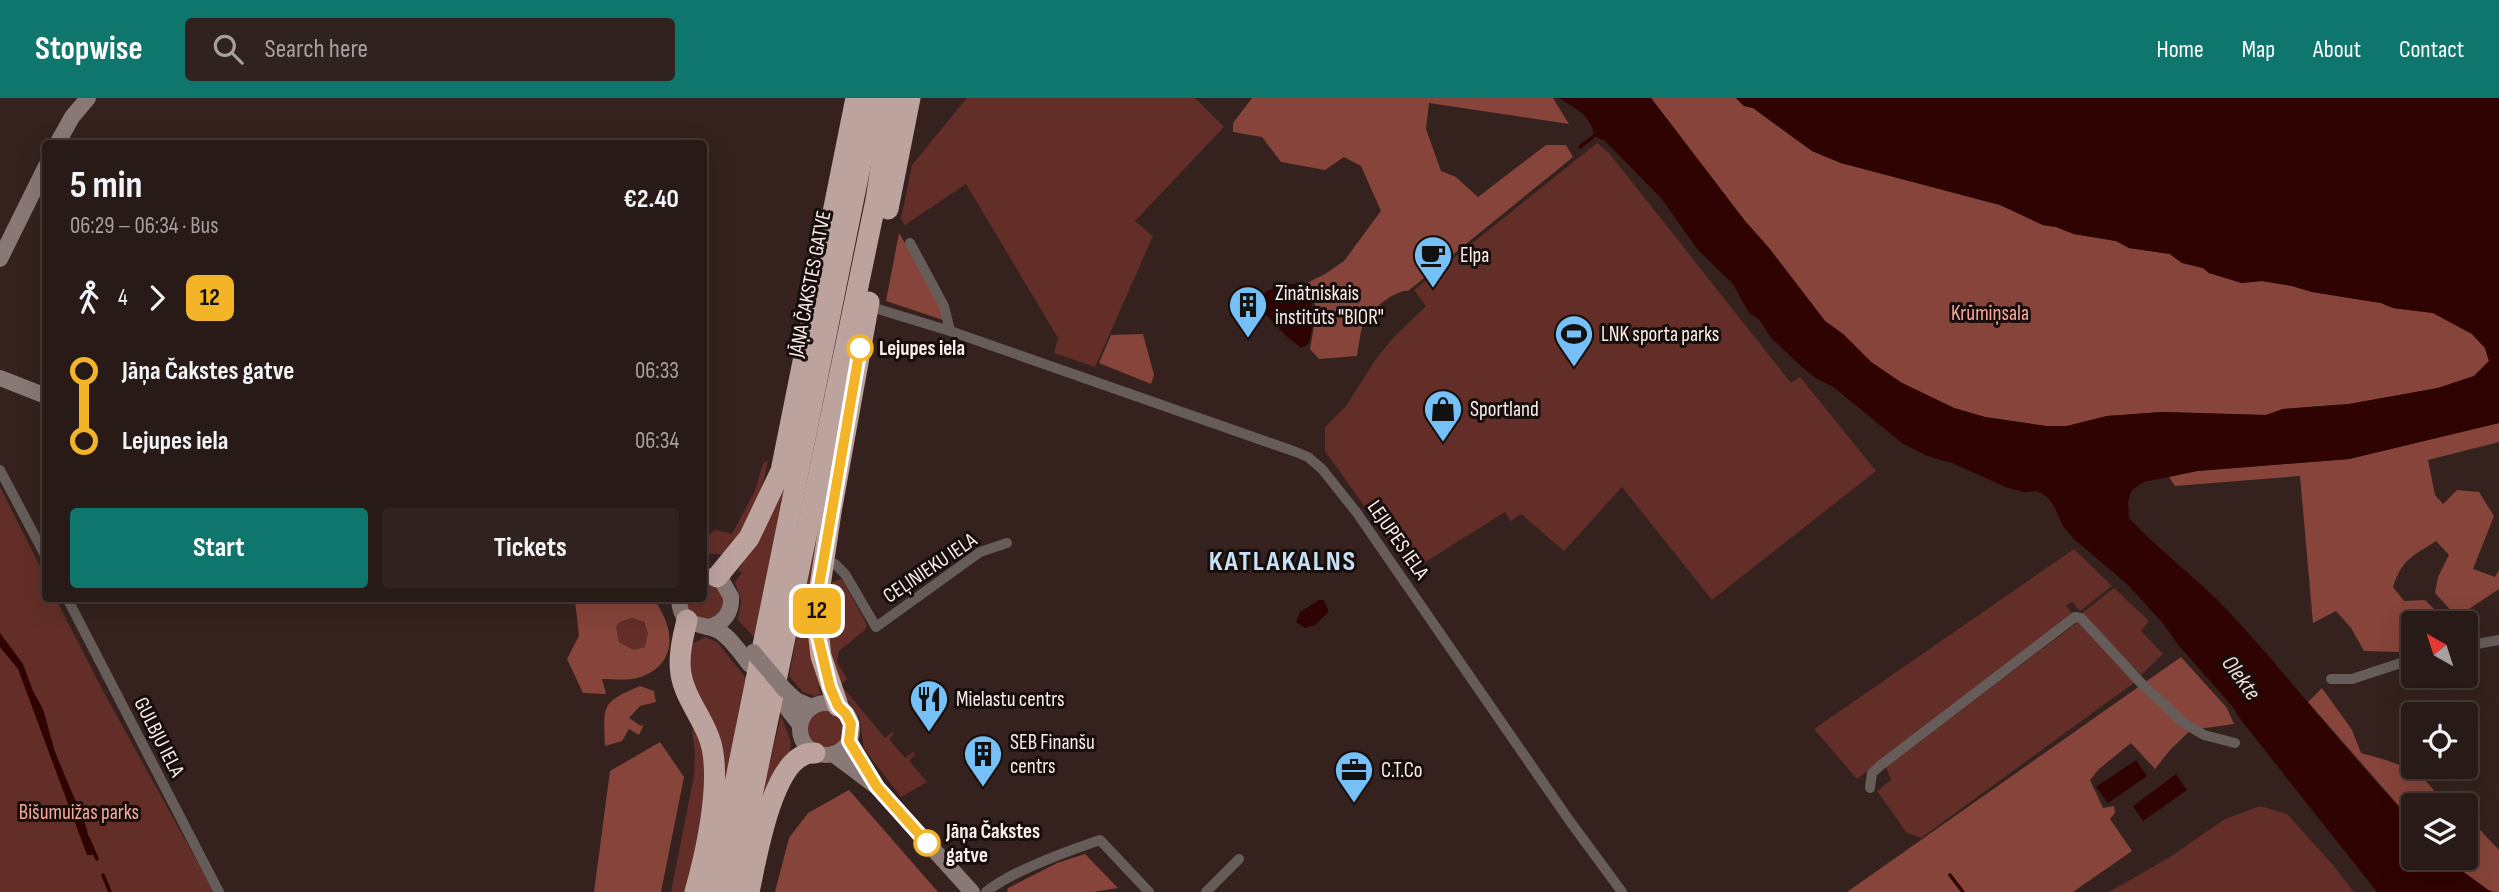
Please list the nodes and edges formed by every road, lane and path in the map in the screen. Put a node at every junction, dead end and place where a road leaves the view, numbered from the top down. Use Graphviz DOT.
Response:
graph roads {
  1 [pos="88,98"];
  2 [pos="856,98"];
  3 [pos="874,98"];
  4 [pos="892,98"];
  5 [pos="911,98"];
  6 [pos="59,140"];
  7 [pos="42,174"];
  8 [pos="910,243"];
  9 [pos="0,259"];
  10 [pos="869,306"];
  11 [pos="950,331"];
  12 [pos="0,378"];
  13 [pos="42,394"];
  14 [pos="0,470"];
  15 [pos="1007,543"];
  16 [pos="42,549"];
  17 [pos="823,562"];
  18 [pos="710,576"];
  19 [pos="69,602"];
  20 [pos="680,602"];
  21 [pos="728,615"];
  22 [pos="687,620"];
  23 [pos="709,628"];
  24 [pos="2499,640"];
  25 [pos="2478,644"];
  26 [pos="751,659"];
  27 [pos="2401,663"];
  28 [pos="2331,679"];
  29 [pos="784,696"];
  30 [pos="838,706"];
  31 [pos="812,707"];
  32 [pos="800,725"];
  33 [pos="849,741"];
  34 [pos="2235,743"];
  35 [pos="824,753"];
  36 [pos="877,787"];
  37 [pos="1870,788"];
  38 [pos="1239,859"];
  39 [pos="219,892"];
  40 [pos="695,892"];
  41 [pos="713,892"];
  42 [pos="732,892"];
  43 [pos="749,892"];
  44 [pos="972,892"];
  45 [pos="986,892"];
  46 [pos="1149,892"];
  47 [pos="1206,892"];
  48 [pos="1622,892"];
  1 -- 6 [label="main road"];
  2 -- 18 [label="highway"];
  3 -- 41 [label="highway, JĀŅA ČAKSTES GATVE"];
  4 -- 42 [label="highway"];
  5 -- 10 [label="highway"];
  7 -- 9 [label="main road"];
  8 -- 11 [label="street"];
  10 -- 11 [label="street, LEJUPES IELA"];
  10 -- 17 [label="highway"];
  11 -- 48 [label="street, LEJUPES IELA"];
  12 -- 13 [label="main road"];
  14 -- 16 [label="street"];
  15 -- 17 [label="street, CEĻINIEKU IELA"];
  17 -- 30 [label="highway"];
  18 -- 21 [label="main road"];
  19 -- 39 [label="street, GULBJU IELA"];
  20 -- 22 [label="main road"];
  21 -- 23 [label="main road"];
  21 -- 26 [label="main road"];
  22 -- 23 [label="main road"];
  22 -- 40 [label="highway"];
  23 -- 26 [label="main road"];
  24 -- 25 [label="street"];
  26 -- 29 [label="main road"];
  27 -- 28 [label="street"];
  29 -- 31 [label="main road"];
  29 -- 32 [label="main road"];
  30 -- 31 [label="main road"];
  30 -- 33 [label="main road"];
  31 -- 32 [label="main road"];
  32 -- 35 [label="main road"];
  33 -- 35 [label="main road"];
  33 -- 36 [label="main road"];
  34 -- 37 [label="street"];
  35 -- 36 [label="main road"];
  35 -- 43 [label="highway"];
  36 -- 44 [label="main road"];
  38 -- 47 [label="street"];
  45 -- 46 [label="street"];
}
